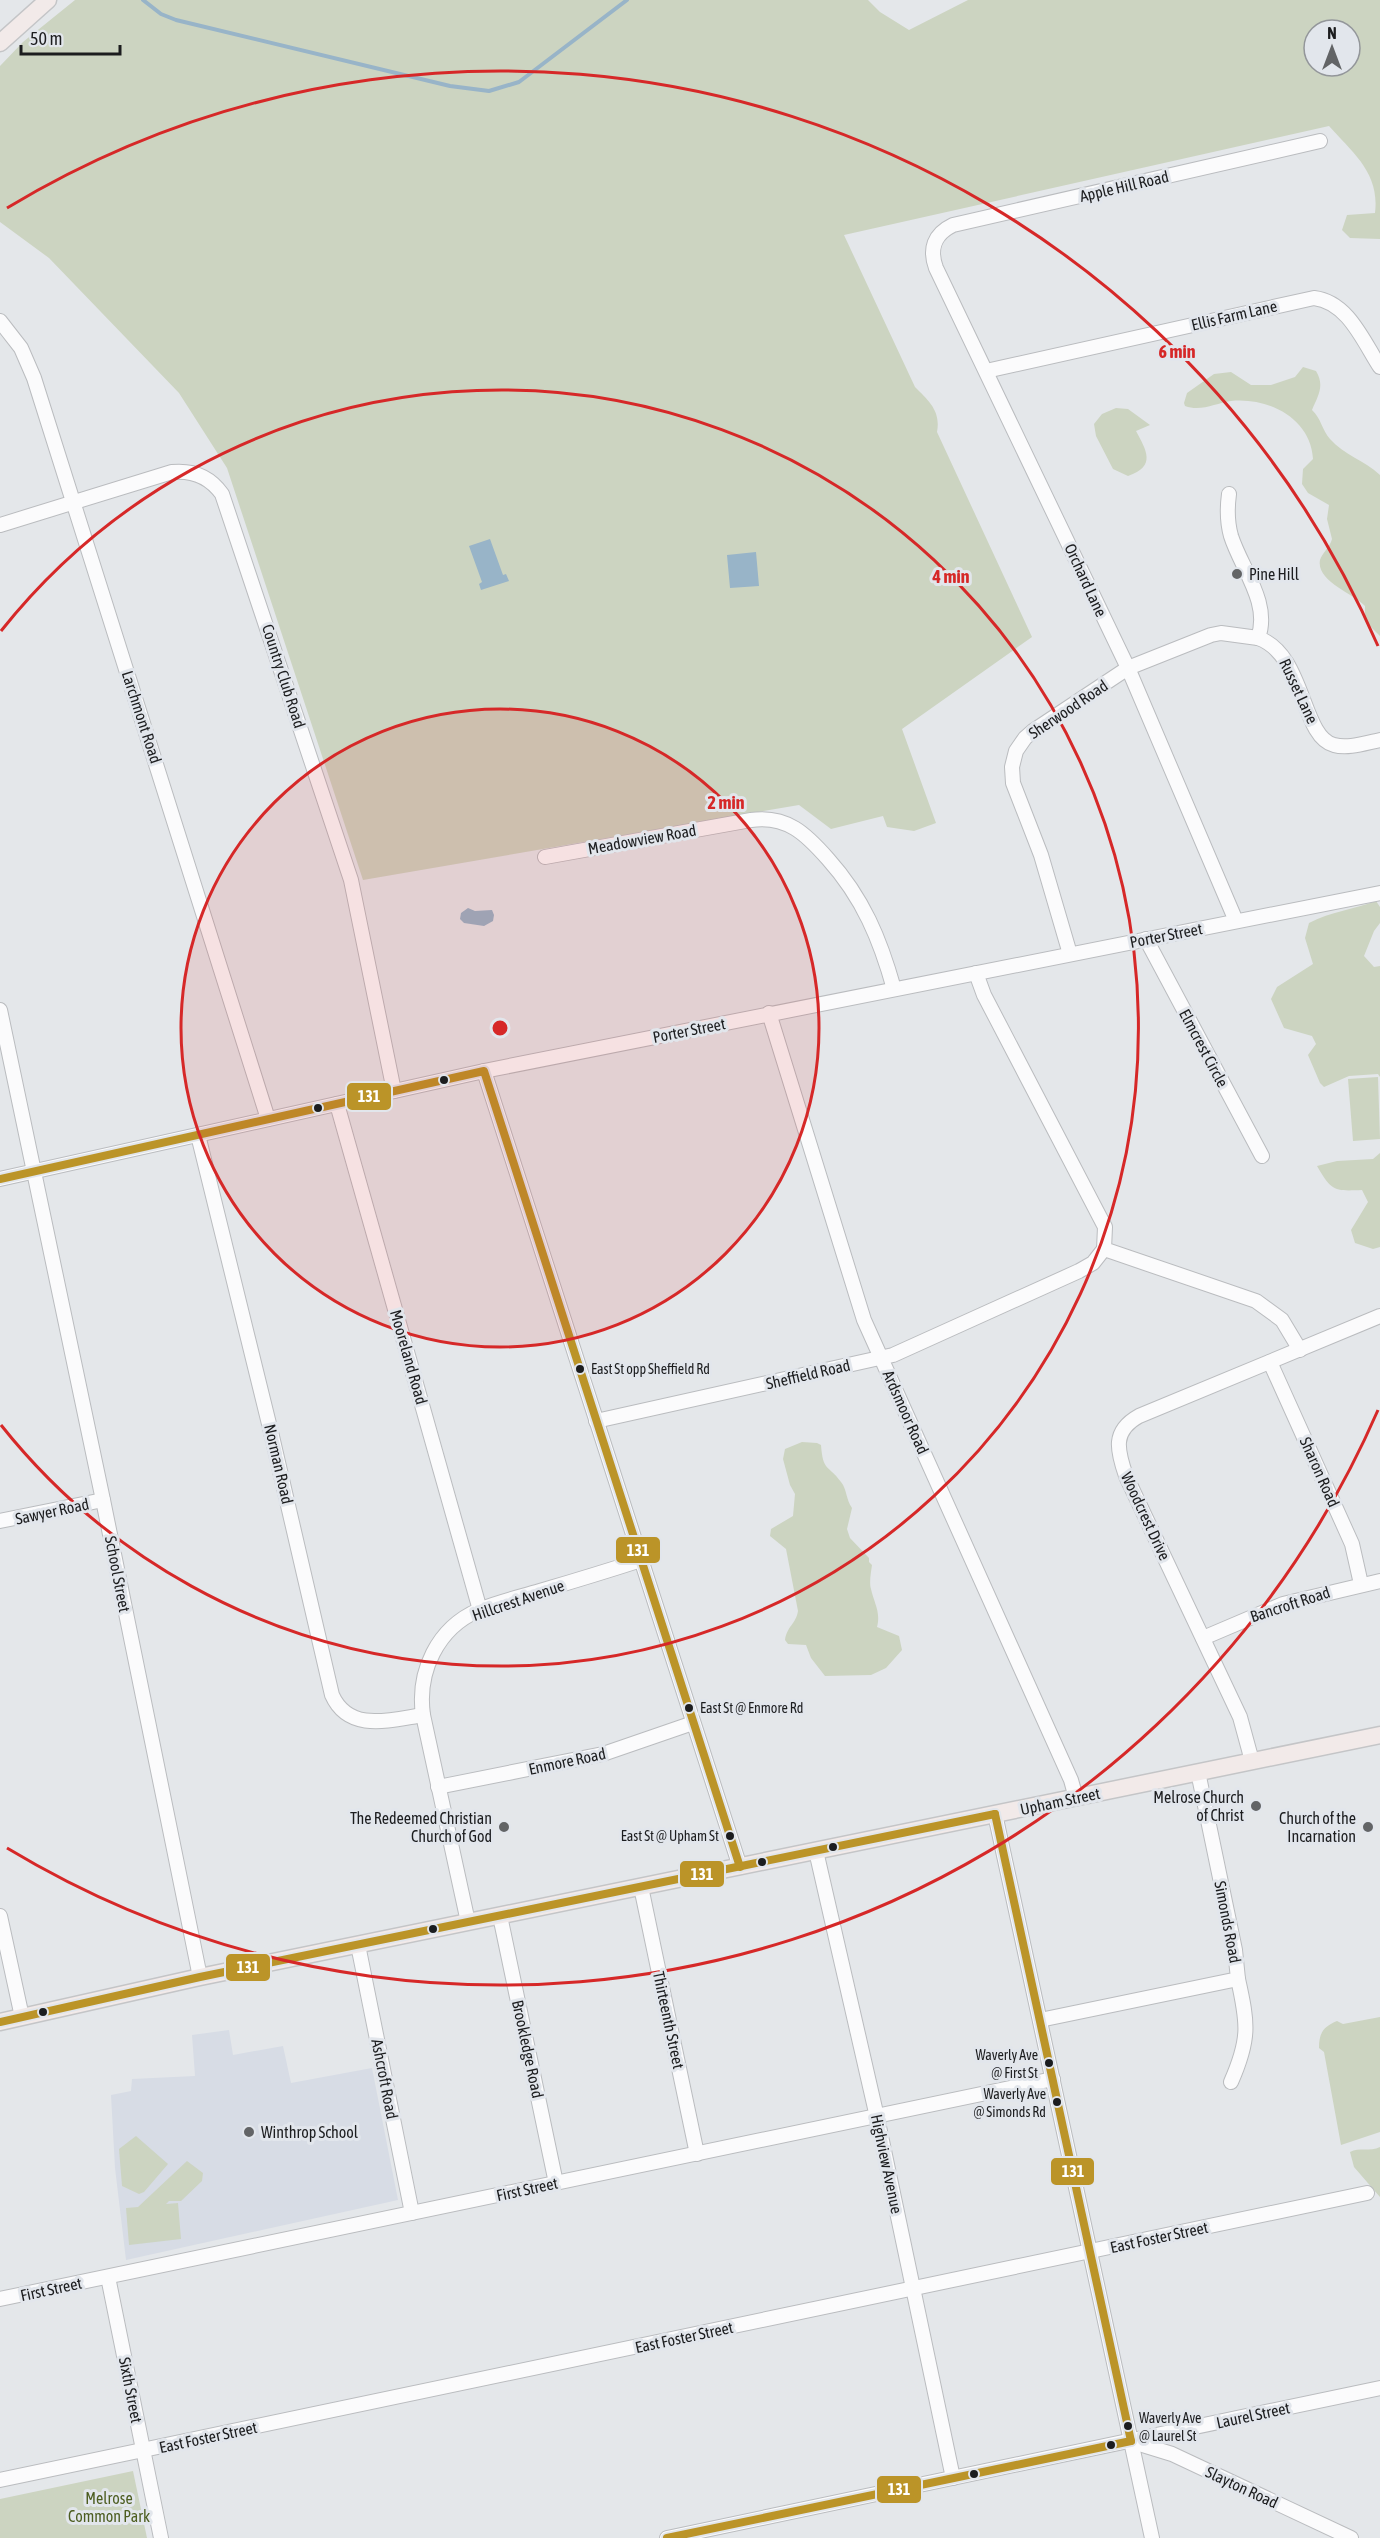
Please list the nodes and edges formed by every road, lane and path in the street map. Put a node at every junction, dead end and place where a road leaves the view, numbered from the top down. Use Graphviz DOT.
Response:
graph roads {
  1 [pos="48,0"];
  2 [pos="0,43"];
  3 [pos="1320,141"];
  4 [pos="934,243"];
  5 [pos="0,321"];
  6 [pos="1380,367"];
  7 [pos="986,372"];
  8 [pos="1229,494"];
  9 [pos="74,502"];
  10 [pos="0,525"];
  11 [pos="1258,638"];
  12 [pos="1128,668"];
  13 [pos="1380,740"];
  14 [pos="545,857"];
  15 [pos="1380,892"];
  16 [pos="1236,921"];
  17 [pos="1146,939"];
  18 [pos="1070,954"];
  19 [pos="976,973"];
  20 [pos="894,989"];
  21 [pos="0,1010"];
  22 [pos="769,1013"];
  23 [pos="484,1071"];
  24 [pos="394,1091"];
  25 [pos="337,1104"];
  26 [pos="268,1119"];
  27 [pos="198,1135"];
  28 [pos="1262,1156"];
  29 [pos="34,1171"];
  30 [pos="0,1179"];
  31 [pos="1104,1249"];
  32 [pos="1380,1317"];
  33 [pos="1300,1350"];
  34 [pos="882,1358"];
  35 [pos="1270,1362"];
  36 [pos="596,1421"];
  37 [pos="103,1500"];
  38 [pos="0,1521"];
  39 [pos="641,1560"];
  40 [pos="1380,1581"];
  41 [pos="1361,1584"];
  42 [pos="480,1610"];
  43 [pos="1203,1638"];
  44 [pos="423,1715"];
  45 [pos="693,1723"];
  46 [pos="1380,1735"];
  47 [pos="1252,1761"];
  48 [pos="1198,1772"];
  49 [pos="438,1787"];
  50 [pos="1076,1797"];
  51 [pos="995,1814"];
  52 [pos="816,1851"];
  53 [pos="740,1867"];
  54 [pos="641,1887"];
  55 [pos="0,1916"];
  56 [pos="500,1916"];
  57 [pos="468,1922"];
  58 [pos="358,1945"];
  59 [pos="200,1977"];
  60 [pos="1238,1979"];
  61 [pos="22,2017"];
  62 [pos="1040,2020"];
  63 [pos="0,2022"];
  64 [pos="1053,2079"];
  65 [pos="1231,2082"];
  66 [pos="877,2116"];
  67 [pos="697,2154"];
  68 [pos="556,2183"];
  69 [pos="1367,2193"];
  70 [pos="412,2213"];
  71 [pos="1091,2251"];
  72 [pos="108,2277"];
  73 [pos="913,2289"];
  74 [pos="0,2299"];
  75 [pos="1380,2388"];
  76 [pos="1131,2441"];
  77 [pos="143,2450"];
  78 [pos="953,2478"];
  79 [pos="0,2480"];
  80 [pos="161,2538"];
  81 [pos="667,2538"];
  82 [pos="1152,2538"];
  83 [pos="1351,2538"];
  1 -- 2 [label="main road"];
  3 -- 4 [label="street, Apple Hill Road"];
  4 -- 7 [label="street, Orchard Lane"];
  5 -- 9 [label="street, Larchmont Road"];
  6 -- 7 [label="street, Ellis Farm Lane"];
  7 -- 12 [label="street, Orchard Lane"];
  8 -- 11 [label="street"];
  9 -- 10 [label="street, Country Club Road"];
  9 -- 24 [label="street, Country Club Road"];
  9 -- 26 [label="street, Larchmont Road"];
  11 -- 12 [label="street, Sherwood Road"];
  11 -- 13 [label="street, Russet Lane"];
  12 -- 16 [label="street, Orchard Lane"];
  12 -- 18 [label="street, Sherwood Road"];
  14 -- 20 [label="street, Meadowview Road"];
  15 -- 16 [label="street, Porter Street"];
  16 -- 17 [label="street, Porter Street"];
  17 -- 18 [label="street, Porter Street"];
  17 -- 28 [label="street, Elmcrest Circle"];
  18 -- 19 [label="street, Porter Street"];
  19 -- 20 [label="street, Porter Street"];
  19 -- 31 [label="street"];
  20 -- 22 [label="street, Porter Street"];
  21 -- 29 [label="street, School Street"];
  22 -- 23 [label="street, Porter Street"];
  22 -- 34 [label="street, Ardsmoor Road"];
  23 -- 24 [label="street, Porter Street"];
  23 -- 36 [label="street"];
  24 -- 25 [label="street, Porter Street"];
  25 -- 26 [label="street, Porter Street"];
  25 -- 42 [label="street, Mooreland Road"];
  26 -- 27 [label="street, Porter Street"];
  27 -- 29 [label="street, Porter Street"];
  27 -- 44 [label="street, Norman Road"];
  29 -- 30 [label="street, Porter Street"];
  29 -- 37 [label="street, School Street"];
  31 -- 33 [label="street"];
  31 -- 34 [label="street, Sheffield Road"];
  32 -- 33 [label="street, Woodcrest Drive"];
  33 -- 35 [label="street, Woodcrest Drive"];
  34 -- 36 [label="street, Sheffield Road"];
  34 -- 50 [label="street, Ardsmoor Road"];
  35 -- 41 [label="street, Sharon Road"];
  35 -- 43 [label="street, Woodcrest Drive"];
  36 -- 39 [label="street"];
  37 -- 38 [label="street, Sawyer Road"];
  37 -- 59 [label="street, School Street"];
  39 -- 42 [label="street, Hillcrest Avenue"];
  39 -- 45 [label="street"];
  40 -- 41 [label="street, Bancroft Road"];
  41 -- 43 [label="street, Bancroft Road"];
  42 -- 44 [label="street, Hillcrest Avenue"];
  43 -- 47 [label="street, Woodcrest Drive"];
  44 -- 49 [label="street, Hillcrest Avenue"];
  45 -- 49 [label="street, Enmore Road"];
  45 -- 53 [label="street"];
  46 -- 47 [label="main road, Upham Street"];
  47 -- 48 [label="main road, Upham Street"];
  48 -- 50 [label="main road, Upham Street"];
  48 -- 60 [label="street, Simonds Road"];
  49 -- 57 [label="street, Hillcrest Avenue"];
  50 -- 51 [label="main road, Upham Street"];
  51 -- 52 [label="main road, Upham Street"];
  51 -- 62 [label="street"];
  52 -- 53 [label="main road, Upham Street"];
  52 -- 66 [label="street, Highview Avenue"];
  53 -- 54 [label="main road, Upham Street"];
  54 -- 56 [label="main road, Upham Street"];
  54 -- 67 [label="street, Thirteenth Street"];
  55 -- 61 [label="street"];
  56 -- 57 [label="main road, Upham Street"];
  56 -- 68 [label="street, Brookledge Road"];
  57 -- 58 [label="main road, Upham Street"];
  58 -- 59 [label="main road, Upham Street"];
  58 -- 70 [label="street, Ashcroft Road"];
  59 -- 61 [label="main road, Upham Street"];
  60 -- 62 [label="street, Simonds Road"];
  60 -- 65 [label="street"];
  61 -- 63 [label="main road, Upham Street"];
  62 -- 64 [label="street"];
  64 -- 66 [label="street, First Street"];
  64 -- 71 [label="street"];
  66 -- 67 [label="street, First Street"];
  66 -- 73 [label="street, Highview Avenue"];
  67 -- 68 [label="street, First Street"];
  68 -- 70 [label="street, First Street"];
  69 -- 71 [label="street, East Foster Street"];
  70 -- 72 [label="street, First Street"];
  71 -- 73 [label="street, East Foster Street"];
  71 -- 76 [label="street"];
  72 -- 74 [label="street, First Street"];
  72 -- 77 [label="street, Sixth Street"];
  73 -- 77 [label="street, East Foster Street"];
  73 -- 78 [label="street, Highview Avenue"];
  75 -- 76 [label="street, Laurel Street"];
  76 -- 78 [label="street, Laurel Street"];
  76 -- 82 [label="street"];
  76 -- 83 [label="street, Slayton Road"];
  77 -- 79 [label="street, East Foster Street"];
  77 -- 80 [label="street, Sixth Street"];
  78 -- 81 [label="street, Laurel Street"];
}
